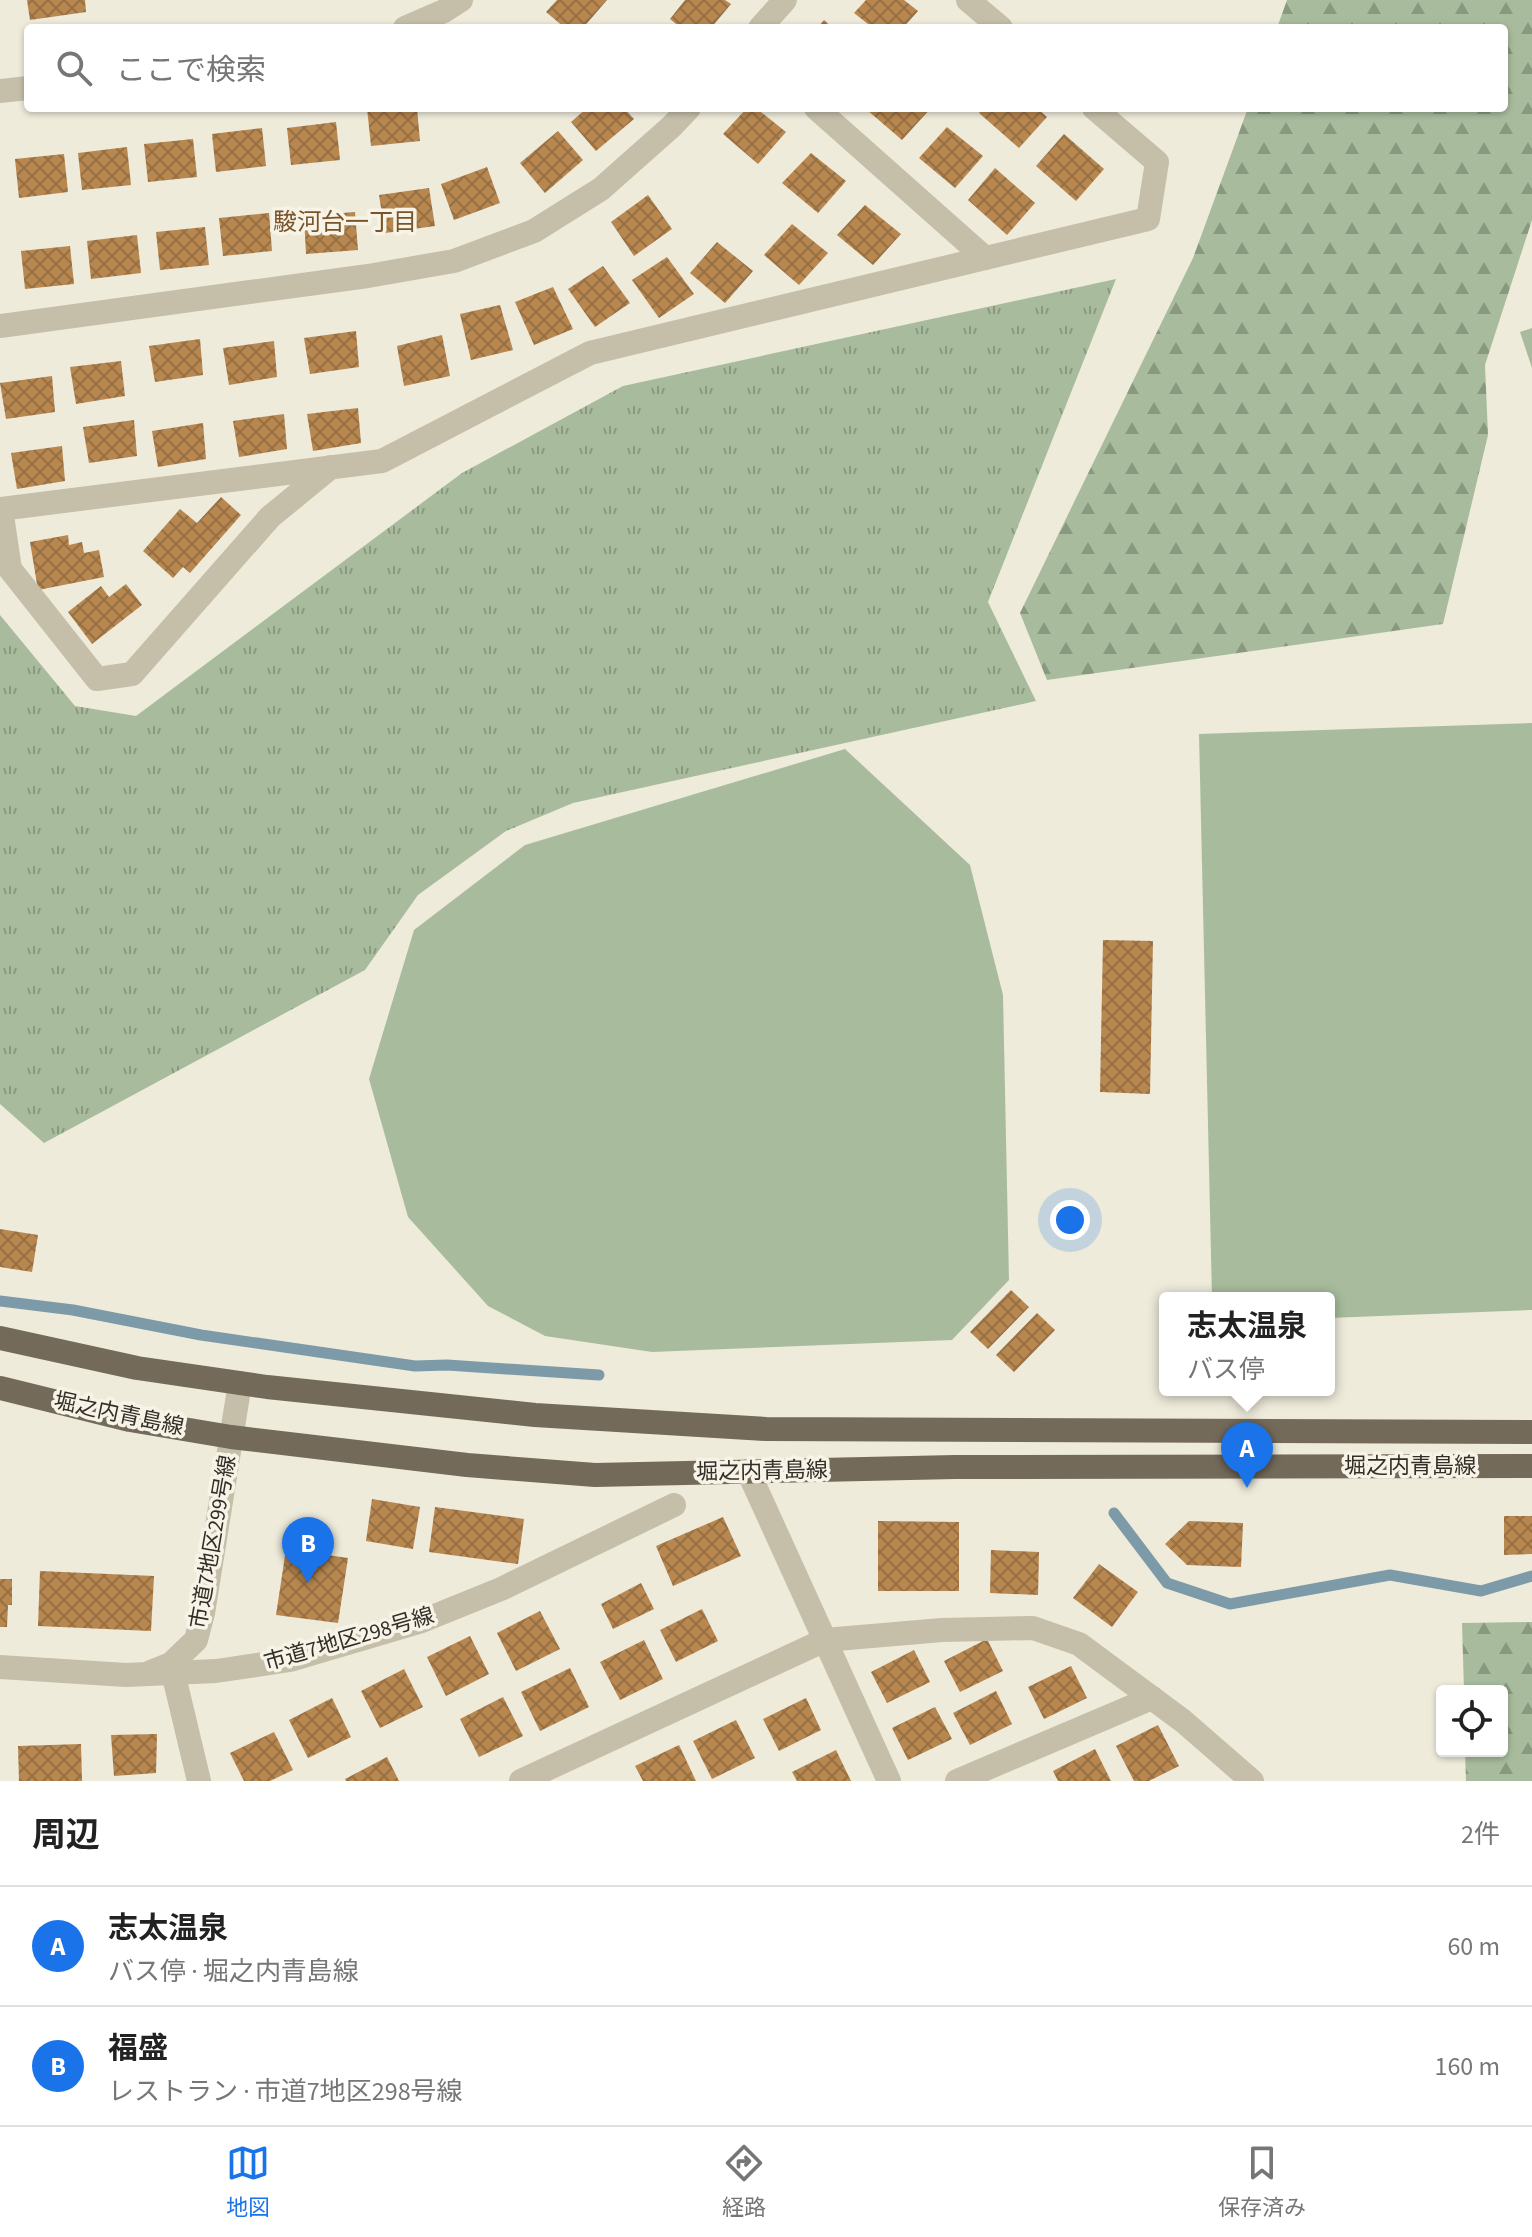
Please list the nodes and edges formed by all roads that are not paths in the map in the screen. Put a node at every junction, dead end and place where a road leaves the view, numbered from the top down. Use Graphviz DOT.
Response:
graph roads {
  1 [pos="461,0"];
  2 [pos="785,0"];
  3 [pos="968,0"];
  4 [pos="414,24"];
  5 [pos="764,24"];
  6 [pos="996,24"];
  7 [pos="24,88"];
  8 [pos="0,91"];
  9 [pos="685,112"];
  10 [pos="821,112"];
  11 [pos="1099,112"];
  12 [pos="985,258"];
  13 [pos="0,326"];
  14 [pos="331,467"];
  15 [pos="0,509"];
  16 [pos="5,570"];
  17 [pos="0,1338"];
  18 [pos="240,1383"];
  19 [pos="0,1388"];
  20 [pos="1532,1432"];
  21 [pos="231,1437"];
  22 [pos="1532,1466"];
  23 [pos="748,1471"];
  24 [pos="674,1505"];
  25 [pos="825,1640"];
  26 [pos="0,1667"];
  27 [pos="172,1668"];
  28 [pos="1152,1698"];
  29 [pos="199,1781"];
  30 [pos="521,1781"];
  31 [pos="889,1781"];
  32 [pos="957,1781"];
  33 [pos="1252,1781"];
  1 -- 4 [label="street"];
  2 -- 5 [label="street"];
  3 -- 6 [label="street"];
  7 -- 8 [label="street"];
  9 -- 13 [label="street"];
  10 -- 12 [label="street"];
  11 -- 12 [label="street"];
  12 -- 14 [label="street"];
  14 -- 15 [label="street"];
  14 -- 16 [label="street"];
  15 -- 16 [label="street"];
  17 -- 18 [label="main road, 堀之内青島線"];
  18 -- 20 [label="main road, 堀之内青島線"];
  18 -- 21 [label="street, 市道7地区299号線"];
  19 -- 21 [label="main road, 堀之内青島線"];
  21 -- 23 [label="main road, 堀之内青島線"];
  21 -- 27 [label="street, 市道7地区299号線"];
  22 -- 23 [label="main road, 堀之内青島線"];
  23 -- 25 [label="street"];
  24 -- 27 [label="street, 市道7地区298号線"];
  25 -- 28 [label="street"];
  25 -- 30 [label="street"];
  25 -- 31 [label="street"];
  26 -- 27 [label="street, 市道7地区298号線"];
  27 -- 29 [label="street"];
  28 -- 32 [label="street"];
  28 -- 33 [label="street"];
}
